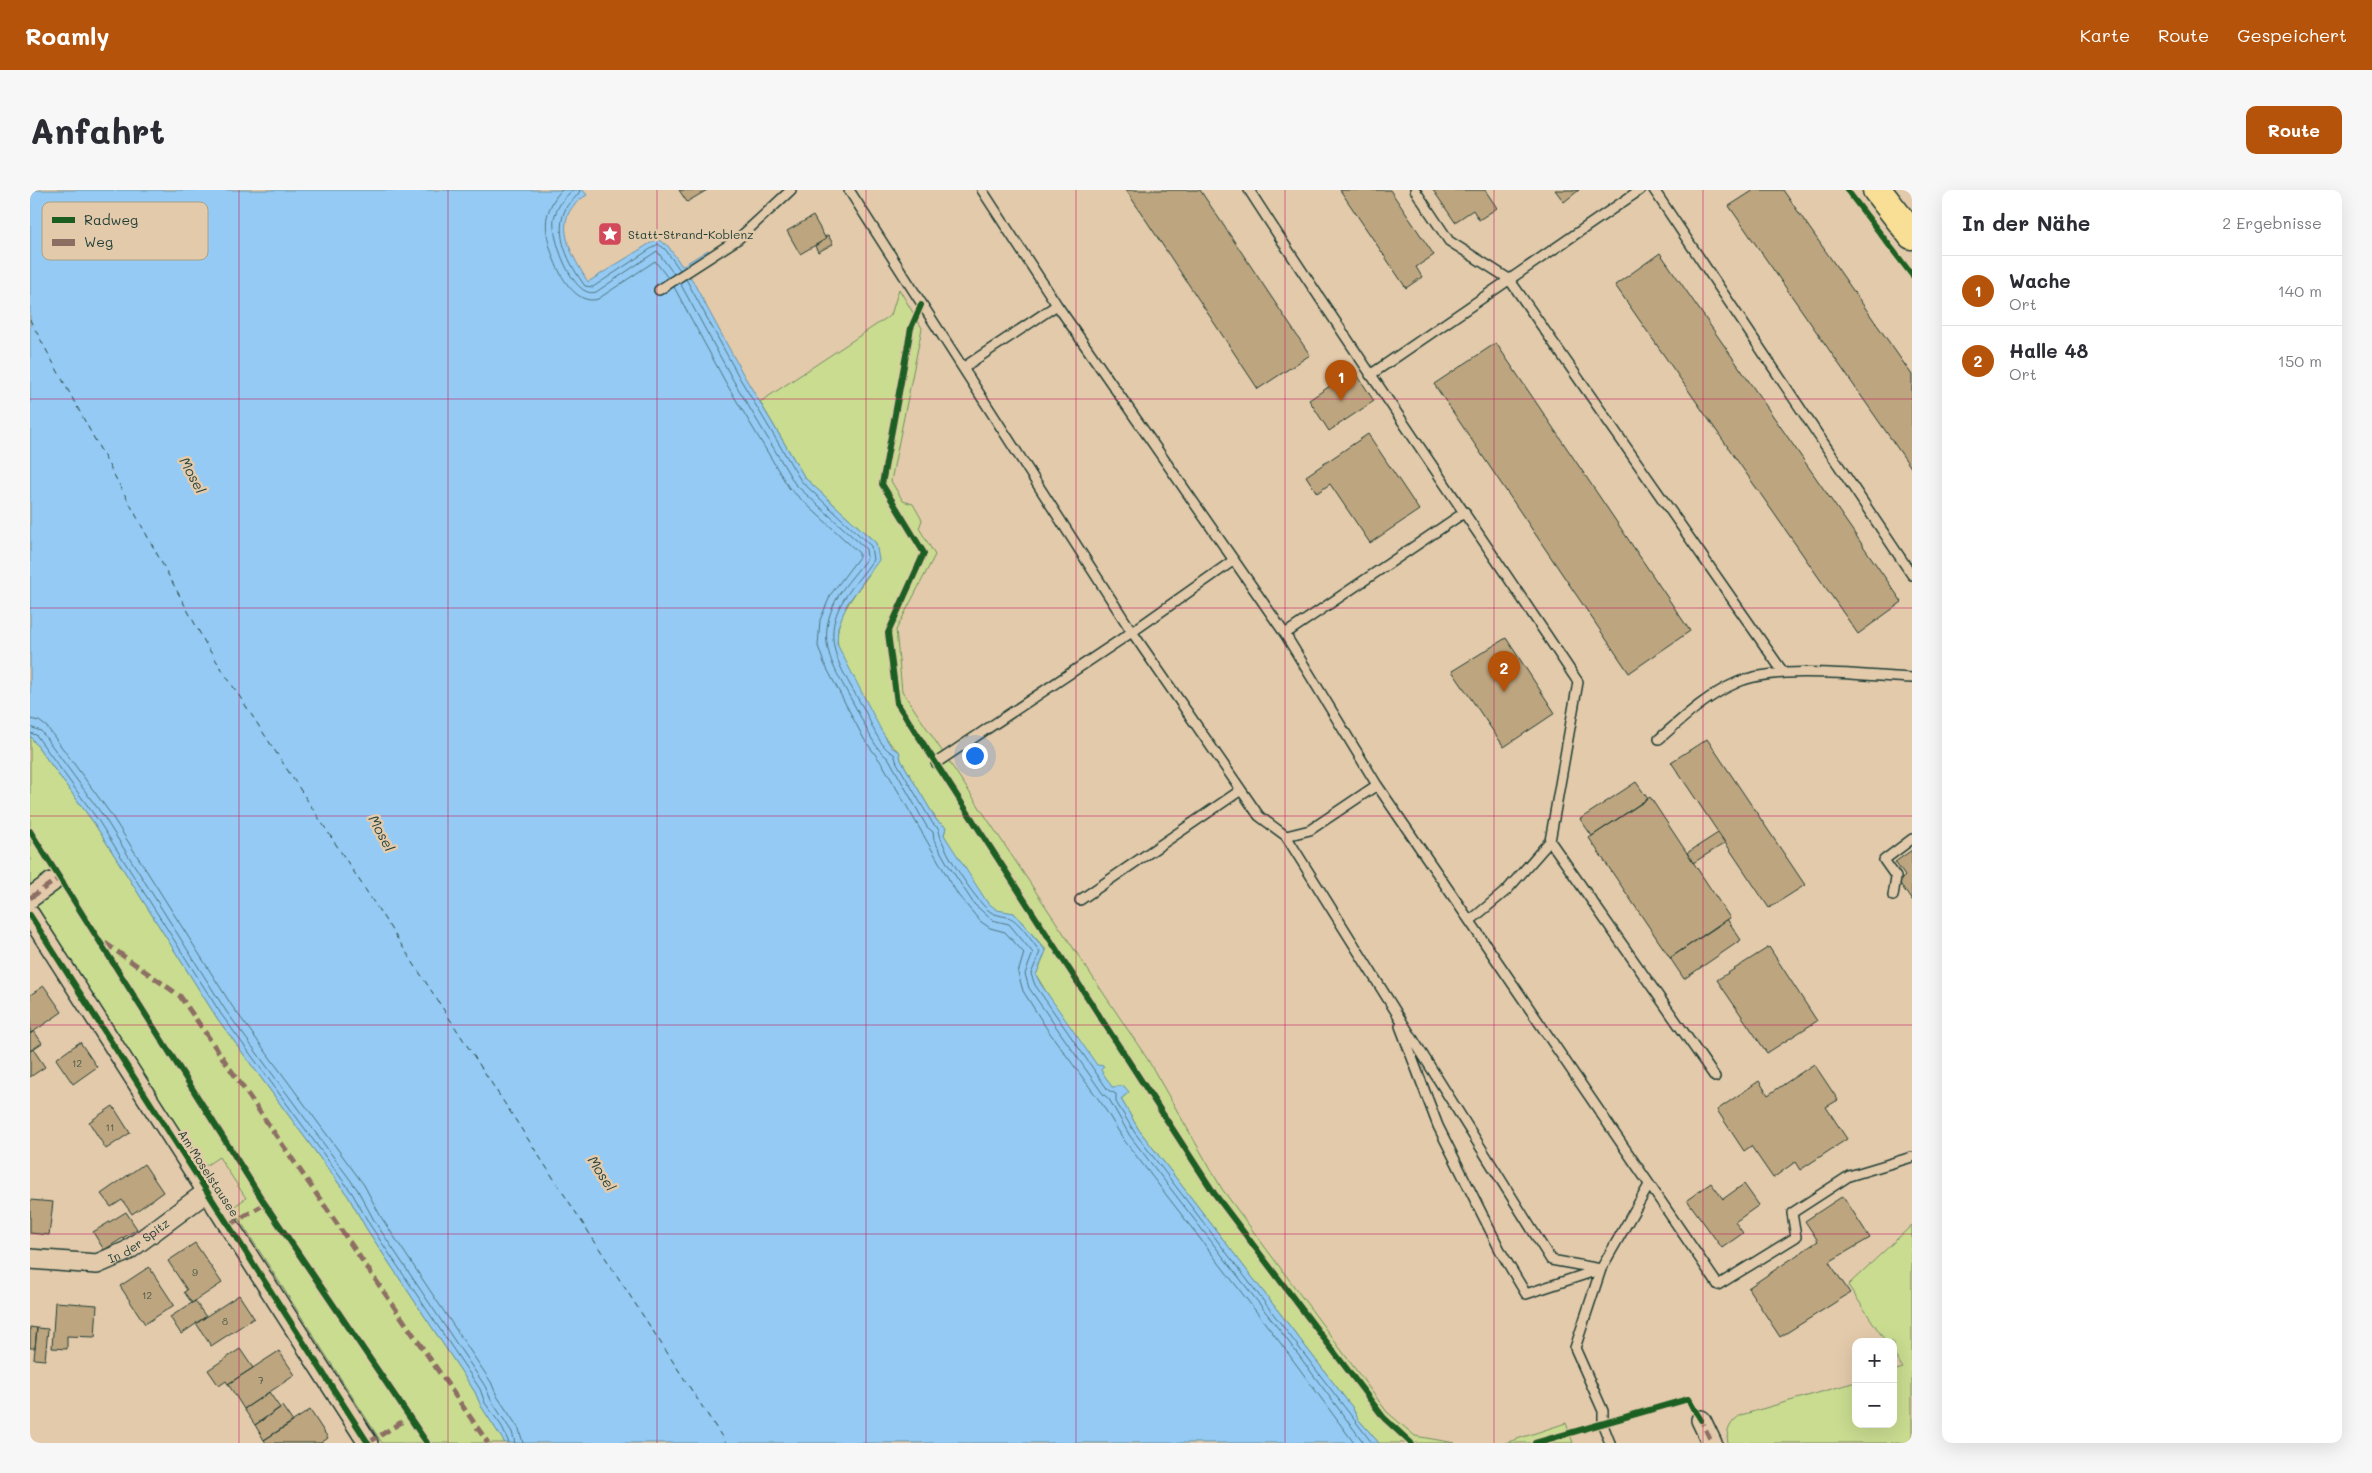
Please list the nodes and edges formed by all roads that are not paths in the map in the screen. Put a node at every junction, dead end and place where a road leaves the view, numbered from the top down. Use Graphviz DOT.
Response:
graph roads {
  1 [pos="791,190"];
  2 [pos="849,190"];
  3 [pos="982,190"];
  4 [pos="1249,190"];
  5 [pos="1416,190"];
  6 [pos="1640,190"];
  7 [pos="1654,190"];
  8 [pos="1877,190"];
  9 [pos="1912,235"];
  10 [pos="1509,279"];
  11 [pos="659,290"];
  12 [pos="1058,305"];
  13 [pos="964,367"];
  14 [pos="1370,375"];
  15 [pos="1465,512"];
  16 [pos="1234,560"];
  17 [pos="1912,575"];
  18 [pos="1132,632"];
  19 [pos="1284,634"];
  20 [pos="1783,672"];
  21 [pos="1912,678"];
  22 [pos="1659,739"];
  23 [pos="936,763"];
  24 [pos="1377,785"];
  25 [pos="1241,790"];
  26 [pos="1286,836"];
  27 [pos="1912,839"];
  28 [pos="1550,841"];
  29 [pos="52,882"];
  30 [pos="1894,896"];
  31 [pos="30,898"];
  32 [pos="1080,900"];
  33 [pos="30,915"];
  34 [pos="1471,920"];
  35 [pos="1395,1010"];
  36 [pos="1715,1077"];
  37 [pos="1912,1157"];
  38 [pos="1649,1185"];
  39 [pos="208,1191"];
  40 [pos="30,1259"];
  41 [pos="1601,1269"];
  42 [pos="1701,1420"];
  43 [pos="368,1443"];
  44 [pos="1610,1443"];
  45 [pos="1712,1443"];
  1 -- 11 [label="lane"];
  2 -- 13 [label="lane"];
  3 -- 12 [label="lane"];
  4 -- 14 [label="lane"];
  5 -- 10 [label="lane"];
  6 -- 10 [label="lane"];
  7 -- 17 [label="lane"];
  8 -- 9 [label="main road"];
  10 -- 14 [label="lane"];
  10 -- 20 [label="lane"];
  12 -- 13 [label="lane"];
  12 -- 16 [label="lane"];
  13 -- 18 [label="lane"];
  14 -- 15 [label="lane"];
  15 -- 19 [label="lane"];
  15 -- 28 [label="lane"];
  16 -- 18 [label="lane"];
  16 -- 19 [label="lane"];
  18 -- 23 [label="lane"];
  18 -- 25 [label="lane"];
  19 -- 24 [label="lane"];
  20 -- 21 [label="lane"];
  20 -- 22 [label="lane"];
  24 -- 26 [label="lane"];
  24 -- 34 [label="lane"];
  25 -- 26 [label="lane"];
  25 -- 32 [label="lane"];
  26 -- 35 [label="lane"];
  27 -- 30 [label="lane"];
  28 -- 34 [label="lane"];
  28 -- 36 [label="lane"];
  29 -- 31 [label="street"];
  33 -- 39 [label="street, Am Moselstausee"];
  34 -- 38 [label="lane"];
  35 -- 41 [label="lane"];
  35 -- 41 [label="lane"];
  37 -- 38 [label="lane"];
  38 -- 41 [label="lane"];
  39 -- 40 [label="street, In der Spitz"];
  39 -- 43 [label="street, Am Moselstausee"];
  41 -- 44 [label="lane"];
  42 -- 45 [label="street"];
}
